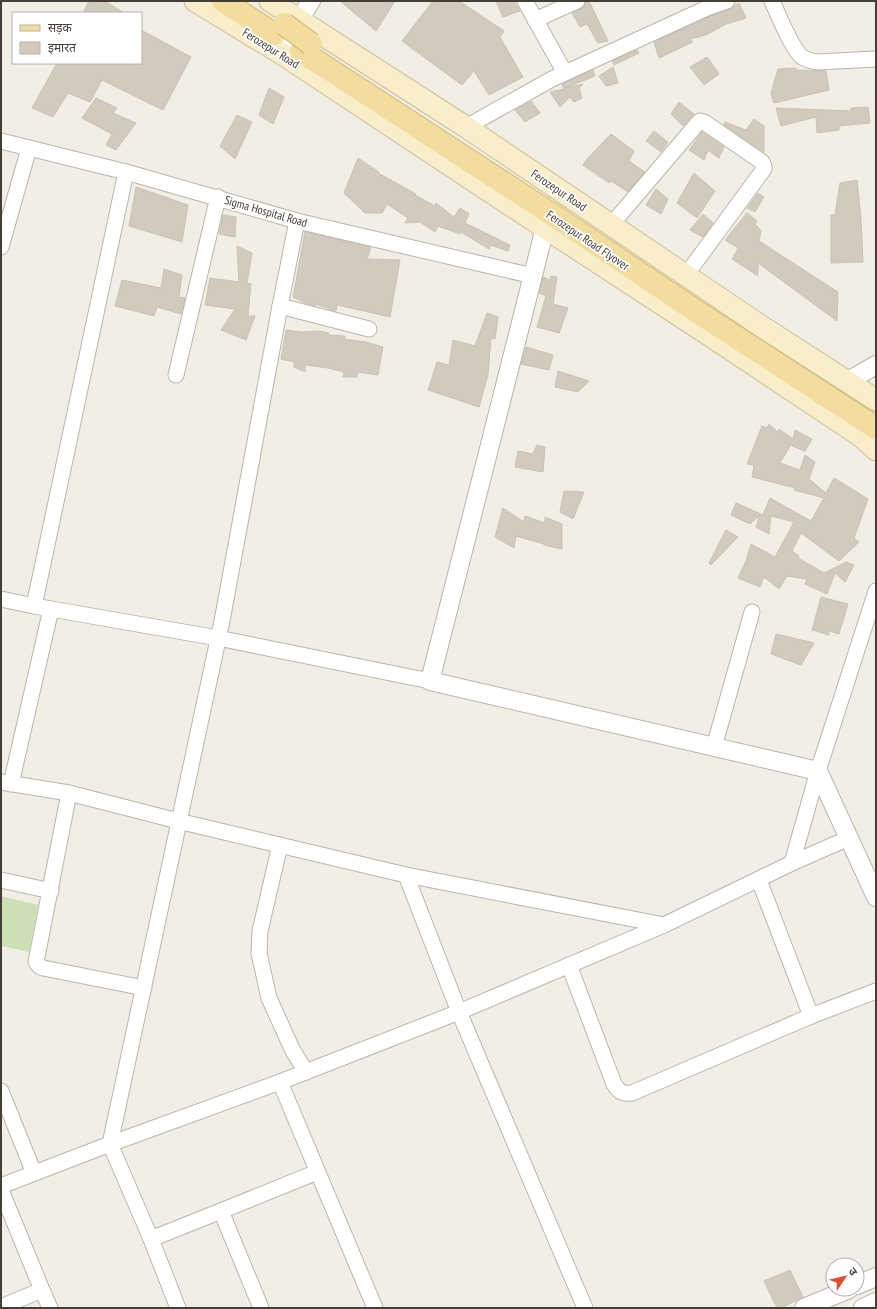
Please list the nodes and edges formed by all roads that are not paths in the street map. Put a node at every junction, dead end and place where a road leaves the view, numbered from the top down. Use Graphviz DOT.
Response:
graph roads {
  1 [pos="195,1"];
  2 [pos="223,1"];
  3 [pos="247,1"];
  4 [pos="270,1"];
  5 [pos="311,1"];
  6 [pos="525,1"];
  7 [pos="577,1"];
  8 [pos="727,1"];
  9 [pos="772,1"];
  10 [pos="705,5"];
  11 [pos="535,20"];
  12 [pos="285,26"];
  13 [pos="298,50"];
  14 [pos="876,59"];
  15 [pos="565,73"];
  16 [pos="466,127"];
  17 [pos="1,141"];
  18 [pos="29,148"];
  19 [pos="126,172"];
  20 [pos="218,197"];
  21 [pos="297,221"];
  22 [pos="612,225"];
  23 [pos="545,228"];
  24 [pos="1,247"];
  25 [pos="533,276"];
  26 [pos="686,276"];
  27 [pos="280,306"];
  28 [pos="369,330"];
  29 [pos="876,365"];
  30 [pos="176,375"];
  31 [pos="848,381"];
  32 [pos="876,400"];
  33 [pos="876,412"];
  34 [pos="876,428"];
  35 [pos="876,450"];
  36 [pos="876,591"];
  37 [pos="1,599"];
  38 [pos="34,606"];
  39 [pos="51,609"];
  40 [pos="752,612"];
  41 [pos="218,638"];
  42 [pos="430,681"];
  43 [pos="714,747"];
  44 [pos="818,771"];
  45 [pos="6,783"];
  46 [pos="69,793"];
  47 [pos="178,821"];
  48 [pos="849,838"];
  49 [pos="280,845"];
  50 [pos="792,863"];
  51 [pos="406,875"];
  52 [pos="1,880"];
  53 [pos="759,880"];
  54 [pos="51,891"];
  55 [pos="876,897"];
  56 [pos="664,925"];
  57 [pos="569,965"];
  58 [pos="144,988"];
  59 [pos="876,991"];
  60 [pos="458,1012"];
  61 [pos="811,1016"];
  62 [pos="306,1072"];
  63 [pos="280,1082"];
  64 [pos="1,1090"];
  65 [pos="110,1144"];
  66 [pos="317,1172"];
  67 [pos="34,1173"];
  68 [pos="1,1186"];
  69 [pos="1,1190"];
  70 [pos="221,1212"];
  71 [pos="151,1239"];
  72 [pos="876,1277"];
  73 [pos="865,1282"];
  74 [pos="42,1290"];
  75 [pos="829,1297"];
  76 [pos="876,1302"];
  77 [pos="1,1306"];
  78 [pos="50,1308"];
  79 [pos="178,1308"];
  80 [pos="261,1308"];
  81 [pos="375,1308"];
  82 [pos="585,1308"];
  83 [pos="804,1308"];
  84 [pos="864,1308"];
  1 -- 13 [label="main road, Ferozepur Road"];
  2 -- 12 [label="main road"];
  3 -- 12 [label="main road"];
  4 -- 12 [label="main road, Ferozepur Road"];
  5 -- 12 [label="street"];
  6 -- 11 [label="street"];
  7 -- 11 [label="street"];
  8 -- 10 [label="street"];
  9 -- 14 [label="street"];
  10 -- 15 [label="street"];
  11 -- 15 [label="street"];
  12 -- 13 [label="main road, Ferozepur Road, bridge"];
  12 -- 16 [label="main road, Ferozepur Road"];
  13 -- 23 [label="main road, Ferozepur Road"];
  13 -- 33 [label="main road, Ferozepur Road Flyover"];
  13 -- 34 [label="main road, Ferozepur Road Flyover"];
  15 -- 16 [label="street"];
  16 -- 22 [label="main road, Ferozepur Road"];
  17 -- 18 [label="street, Sigma Hospital Road"];
  18 -- 19 [label="street, Sigma Hospital Road"];
  18 -- 24 [label="street"];
  19 -- 20 [label="street, Sigma Hospital Road"];
  19 -- 38 [label="street"];
  20 -- 21 [label="street, Sigma Hospital Road"];
  20 -- 30 [label="street"];
  21 -- 25 [label="street, Sigma Hospital Road"];
  21 -- 27 [label="street"];
  22 -- 26 [label="main road, Ferozepur Road"];
  22 -- 26 [label="street"];
  23 -- 25 [label="street"];
  23 -- 35 [label="main road, Ferozepur Road"];
  25 -- 42 [label="street"];
  26 -- 31 [label="main road, Ferozepur Road"];
  27 -- 28 [label="street"];
  27 -- 41 [label="street"];
  29 -- 31 [label="street"];
  31 -- 32 [label="main road, Ferozepur Road"];
  36 -- 44 [label="street"];
  37 -- 38 [label="street"];
  38 -- 39 [label="street"];
  39 -- 41 [label="street"];
  39 -- 45 [label="street"];
  40 -- 43 [label="street"];
  41 -- 42 [label="street"];
  41 -- 47 [label="street"];
  42 -- 43 [label="street"];
  43 -- 44 [label="street"];
  44 -- 48 [label="street"];
  44 -- 50 [label="street"];
  45 -- 46 [label="street"];
  46 -- 47 [label="street"];
  46 -- 54 [label="street"];
  47 -- 49 [label="street"];
  47 -- 58 [label="street"];
  48 -- 50 [label="street"];
  48 -- 55 [label="street"];
  49 -- 51 [label="street"];
  49 -- 62 [label="street"];
  50 -- 53 [label="street"];
  51 -- 56 [label="street"];
  51 -- 60 [label="street"];
  52 -- 54 [label="street"];
  53 -- 56 [label="street"];
  53 -- 61 [label="street"];
  54 -- 58 [label="street"];
  56 -- 57 [label="street"];
  57 -- 60 [label="street"];
  57 -- 61 [label="street"];
  58 -- 65 [label="street"];
  59 -- 61 [label="street"];
  60 -- 62 [label="street"];
  60 -- 82 [label="street"];
  62 -- 63 [label="street"];
  63 -- 65 [label="street"];
  63 -- 66 [label="street"];
  64 -- 67 [label="street"];
  65 -- 67 [label="street"];
  65 -- 71 [label="street"];
  66 -- 70 [label="street"];
  66 -- 81 [label="street"];
  67 -- 68 [label="street"];
  69 -- 74 [label="street"];
  70 -- 71 [label="street"];
  70 -- 80 [label="street"];
  71 -- 79 [label="street"];
  72 -- 73 [label="street"];
  74 -- 77 [label="street"];
  74 -- 78 [label="street"];
  75 -- 83 [label="street"];
  76 -- 84 [label="street"];
}
